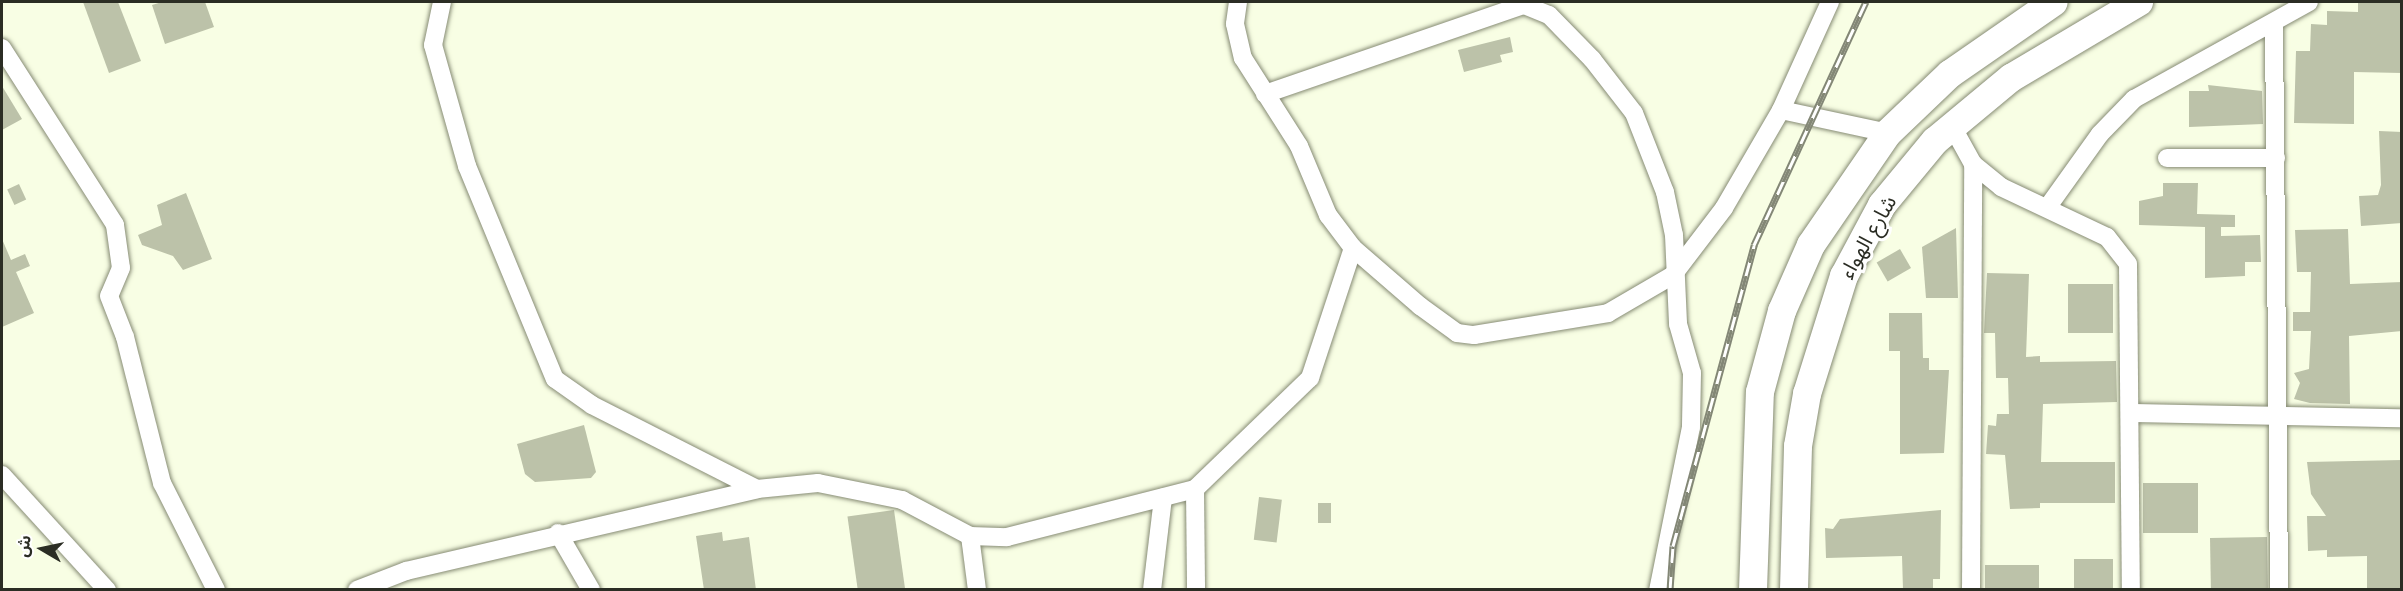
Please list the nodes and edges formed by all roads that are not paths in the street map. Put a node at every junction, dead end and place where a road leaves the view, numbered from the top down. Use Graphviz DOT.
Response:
graph roads {
  1 [pos="442,2"];
  2 [pos="1238,2"];
  3 [pos="1830,2"];
  4 [pos="2054,2"];
  5 [pos="2139,2"];
  6 [pos="2309,2"];
  7 [pos="1524,3"];
  8 [pos="2274,24"];
  9 [pos="2,48"];
  10 [pos="1265,94"];
  11 [pos="1781,110"];
  12 [pos="1952,126"];
  13 [pos="1888,133"];
  14 [pos="2168,158"];
  15 [pos="2276,158"];
  16 [pos="1972,164"];
  17 [pos="2047,207"];
  18 [pos="1818,232"];
  19 [pos="1858,246"];
  20 [pos="1353,248"];
  21 [pos="1674,274"];
  22 [pos="2130,413"];
  23 [pos="2275,416"];
  24 [pos="2402,418"];
  25 [pos="2,475"];
  26 [pos="757,489"];
  27 [pos="1195,489"];
  28 [pos="1163,498"];
  29 [pos="558,533"];
  30 [pos="970,536"];
  31 [pos="107,590"];
  32 [pos="216,590"];
  33 [pos="357,590"];
  34 [pos="591,590"];
  35 [pos="977,590"];
  36 [pos="1152,590"];
  37 [pos="1196,590"];
  38 [pos="1658,590"];
  39 [pos="1753,590"];
  40 [pos="1794,590"];
  41 [pos="1971,590"];
  42 [pos="2131,590"];
  43 [pos="2278,590"];
  1 -- 26 [label="street"];
  2 -- 10 [label="street"];
  3 -- 11 [label="street"];
  4 -- 13 [label="main road, شارع الهواء"];
  5 -- 12 [label="main road, شارع الهواء"];
  6 -- 8 [label="street"];
  7 -- 10 [label="street"];
  7 -- 21 [label="street"];
  8 -- 15 [label="street"];
  8 -- 17 [label="street"];
  9 -- 32 [label="street"];
  10 -- 20 [label="street"];
  11 -- 13 [label="street"];
  11 -- 21 [label="street"];
  12 -- 16 [label="street"];
  12 -- 19 [label="main road, شارع الهواء"];
  13 -- 18 [label="main road, شارع الهواء"];
  14 -- 15 [label="street"];
  15 -- 23 [label="street"];
  16 -- 17 [label="street"];
  16 -- 41 [label="street"];
  17 -- 22 [label="street"];
  18 -- 19 [label="main road"];
  18 -- 39 [label="main road, شارع الهواء"];
  19 -- 40 [label="main road, شارع الهواء"];
  20 -- 21 [label="street"];
  20 -- 27 [label="street"];
  21 -- 38 [label="street"];
  22 -- 23 [label="street"];
  22 -- 42 [label="street"];
  23 -- 24 [label="street"];
  23 -- 43 [label="street"];
  25 -- 31 [label="street"];
  26 -- 29 [label="street"];
  26 -- 30 [label="street"];
  27 -- 28 [label="street"];
  27 -- 37 [label="street"];
  28 -- 30 [label="street"];
  28 -- 36 [label="street"];
  29 -- 33 [label="street"];
  29 -- 34 [label="street"];
  30 -- 35 [label="street"];
}
